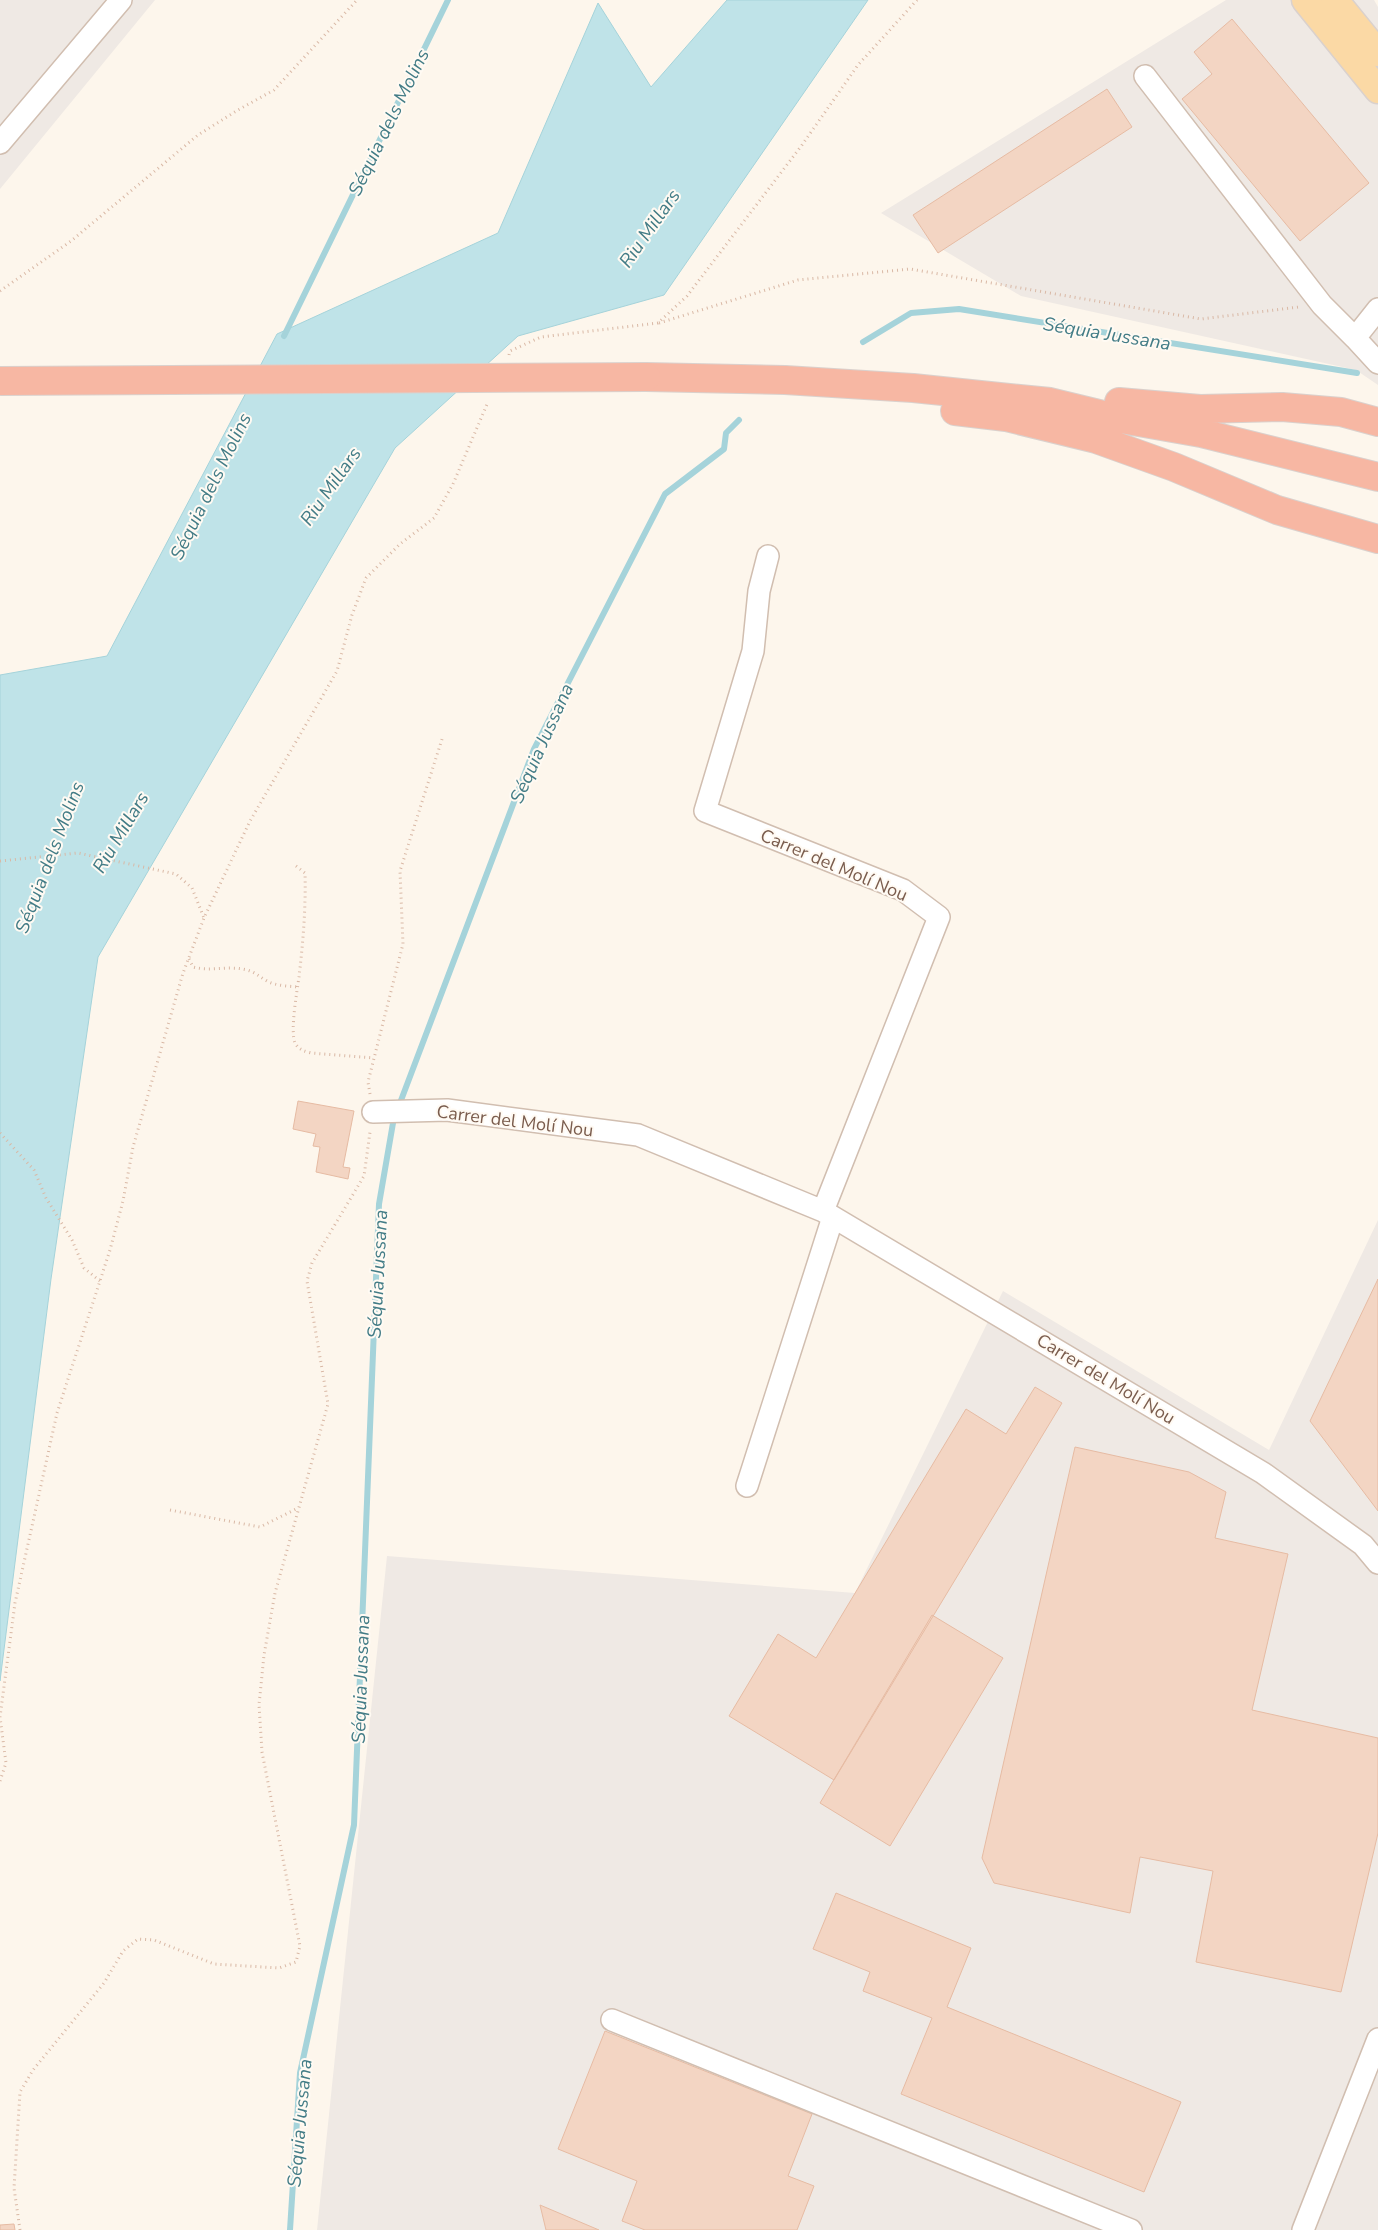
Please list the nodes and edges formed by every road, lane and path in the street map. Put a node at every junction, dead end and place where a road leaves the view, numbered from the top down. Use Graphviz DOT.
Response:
graph roads {
  1 [pos="121,0"];
  2 [pos="357,0"];
  3 [pos="917,0"];
  4 [pos="1305,0"];
  5 [pos="1335,0"];
  6 [pos="1378,53"];
  7 [pos="1145,76"];
  8 [pos="1378,90"];
  9 [pos="0,143"];
  10 [pos="0,291"];
  11 [pos="1322,305"];
  12 [pos="1378,310"];
  13 [pos="658,323"];
  14 [pos="1355,338"];
  15 [pos="506,360"];
  16 [pos="1378,363"];
  17 [pos="0,382"];
  18 [pos="913,388"];
  19 [pos="491,395"];
  20 [pos="1050,402"];
  21 [pos="1378,422"];
  22 [pos="1378,477"];
  23 [pos="1378,539"];
  24 [pos="768,556"];
  25 [pos="443,736"];
  26 [pos="0,861"];
  27 [pos="296,866"];
  28 [pos="204,918"];
  29 [pos="188,958"];
  30 [pos="298,987"];
  31 [pos="374,1058"];
  32 [pos="373,1112"];
  33 [pos="0,1132"];
  34 [pos="828,1214"];
  35 [pos="100,1281"];
  36 [pos="747,1486"];
  37 [pos="299,1508"];
  38 [pos="170,1510"];
  39 [pos="1378,1563"];
  40 [pos="0,1781"];
  41 [pos="612,2020"];
  42 [pos="1378,2039"];
  43 [pos="20,2230"];
  44 [pos="1131,2230"];
  45 [pos="1303,2230"];
  1 -- 9 [label="street"];
  2 -- 10 [label="path"];
  3 -- 13 [label="path"];
  4 -- 8 [label="main road"];
  5 -- 6 [label="main road"];
  7 -- 11 [label="street"];
  11 -- 13 [label="path"];
  11 -- 14 [label="street"];
  12 -- 14 [label="street"];
  13 -- 15 [label="path"];
  14 -- 16 [label="street"];
  17 -- 18 [label="highway, bridge"];
  18 -- 20 [label="highway"];
  18 -- 23 [label="highway"];
  19 -- 28 [label="path"];
  20 -- 21 [label="highway"];
  20 -- 22 [label="highway"];
  24 -- 34 [label="street, Carrer del Molí Nou"];
  25 -- 31 [label="path"];
  26 -- 28 [label="path"];
  27 -- 30 [label="path"];
  28 -- 29 [label="path"];
  29 -- 30 [label="path"];
  29 -- 35 [label="path"];
  30 -- 31 [label="path"];
  31 -- 32 [label="path"];
  32 -- 34 [label="street, Carrer del Molí Nou"];
  32 -- 37 [label="path"];
  33 -- 35 [label="path"];
  34 -- 36 [label="street"];
  34 -- 39 [label="street, Carrer del Molí Nou"];
  35 -- 40 [label="path"];
  37 -- 38 [label="path"];
  37 -- 43 [label="path"];
  41 -- 44 [label="street"];
  42 -- 45 [label="street"];
}
